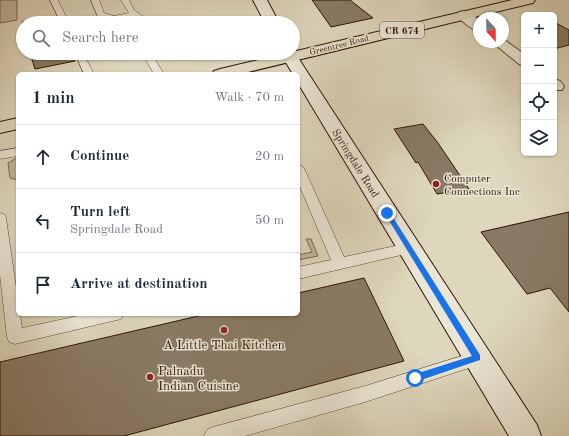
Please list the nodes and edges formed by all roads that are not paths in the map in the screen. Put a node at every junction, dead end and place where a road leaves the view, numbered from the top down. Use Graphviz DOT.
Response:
graph roads {
  1 [pos="54,0"];
  2 [pos="95,0"];
  3 [pos="125,0"];
  4 [pos="260,0"];
  5 [pos="528,0"];
  6 [pos="514,2"];
  7 [pos="135,14"];
  8 [pos="464,15"];
  9 [pos="62,16"];
  10 [pos="104,16"];
  11 [pos="127,16"];
  12 [pos="138,16"];
  13 [pos="268,16"];
  14 [pos="473,22"];
  15 [pos="507,48"];
  16 [pos="300,52"];
  17 [pos="521,59"];
  18 [pos="82,60"];
  19 [pos="151,60"];
  20 [pos="271,60"];
  21 [pos="292,60"];
  22 [pos="88,72"];
  23 [pos="158,72"];
  24 [pos="227,72"];
  25 [pos="300,72"];
  26 [pos="300,73"];
  27 [pos="16,124"];
  28 [pos="0,128"];
  29 [pos="16,152"];
  30 [pos="0,155"];
  31 [pos="300,173"];
  32 [pos="0,218"];
  33 [pos="409,248"];
  34 [pos="340,264"];
  35 [pos="300,273"];
  36 [pos="107,316"];
  37 [pos="478,358"];
  38 [pos="213,436"];
  39 [pos="526,436"];
  1 -- 9 [label="lane"];
  2 -- 10 [label="lane"];
  3 -- 7 [label="lane"];
  4 -- 13 [label="main road"];
  5 -- 6 [label="main road, Greentree Road / CR 674"];
  6 -- 8 [label="main road, Greentree Road / CR 674"];
  7 -- 11 [label="lane"];
  7 -- 12 [label="lane"];
  8 -- 14 [label="main road"];
  8 -- 16 [label="main road, Greentree Road / CR 674"];
  15 -- 17 [label="main road"];
  18 -- 22 [label="lane"];
  19 -- 23 [label="lane"];
  20 -- 24 [label="main road, Greentree Road / CR 674"];
  21 -- 25 [label="main road, Springdale Road"];
  26 -- 33 [label="main road, Springdale Road"];
  27 -- 28 [label="main road"];
  29 -- 30 [label="lane"];
  31 -- 34 [label="lane"];
  32 -- 36 [label="lane"];
  33 -- 34 [label="lane"];
  33 -- 37 [label="main road, Springdale Road"];
  34 -- 35 [label="lane"];
  37 -- 38 [label="lane"];
  37 -- 39 [label="main road, Springdale Road"];
}
